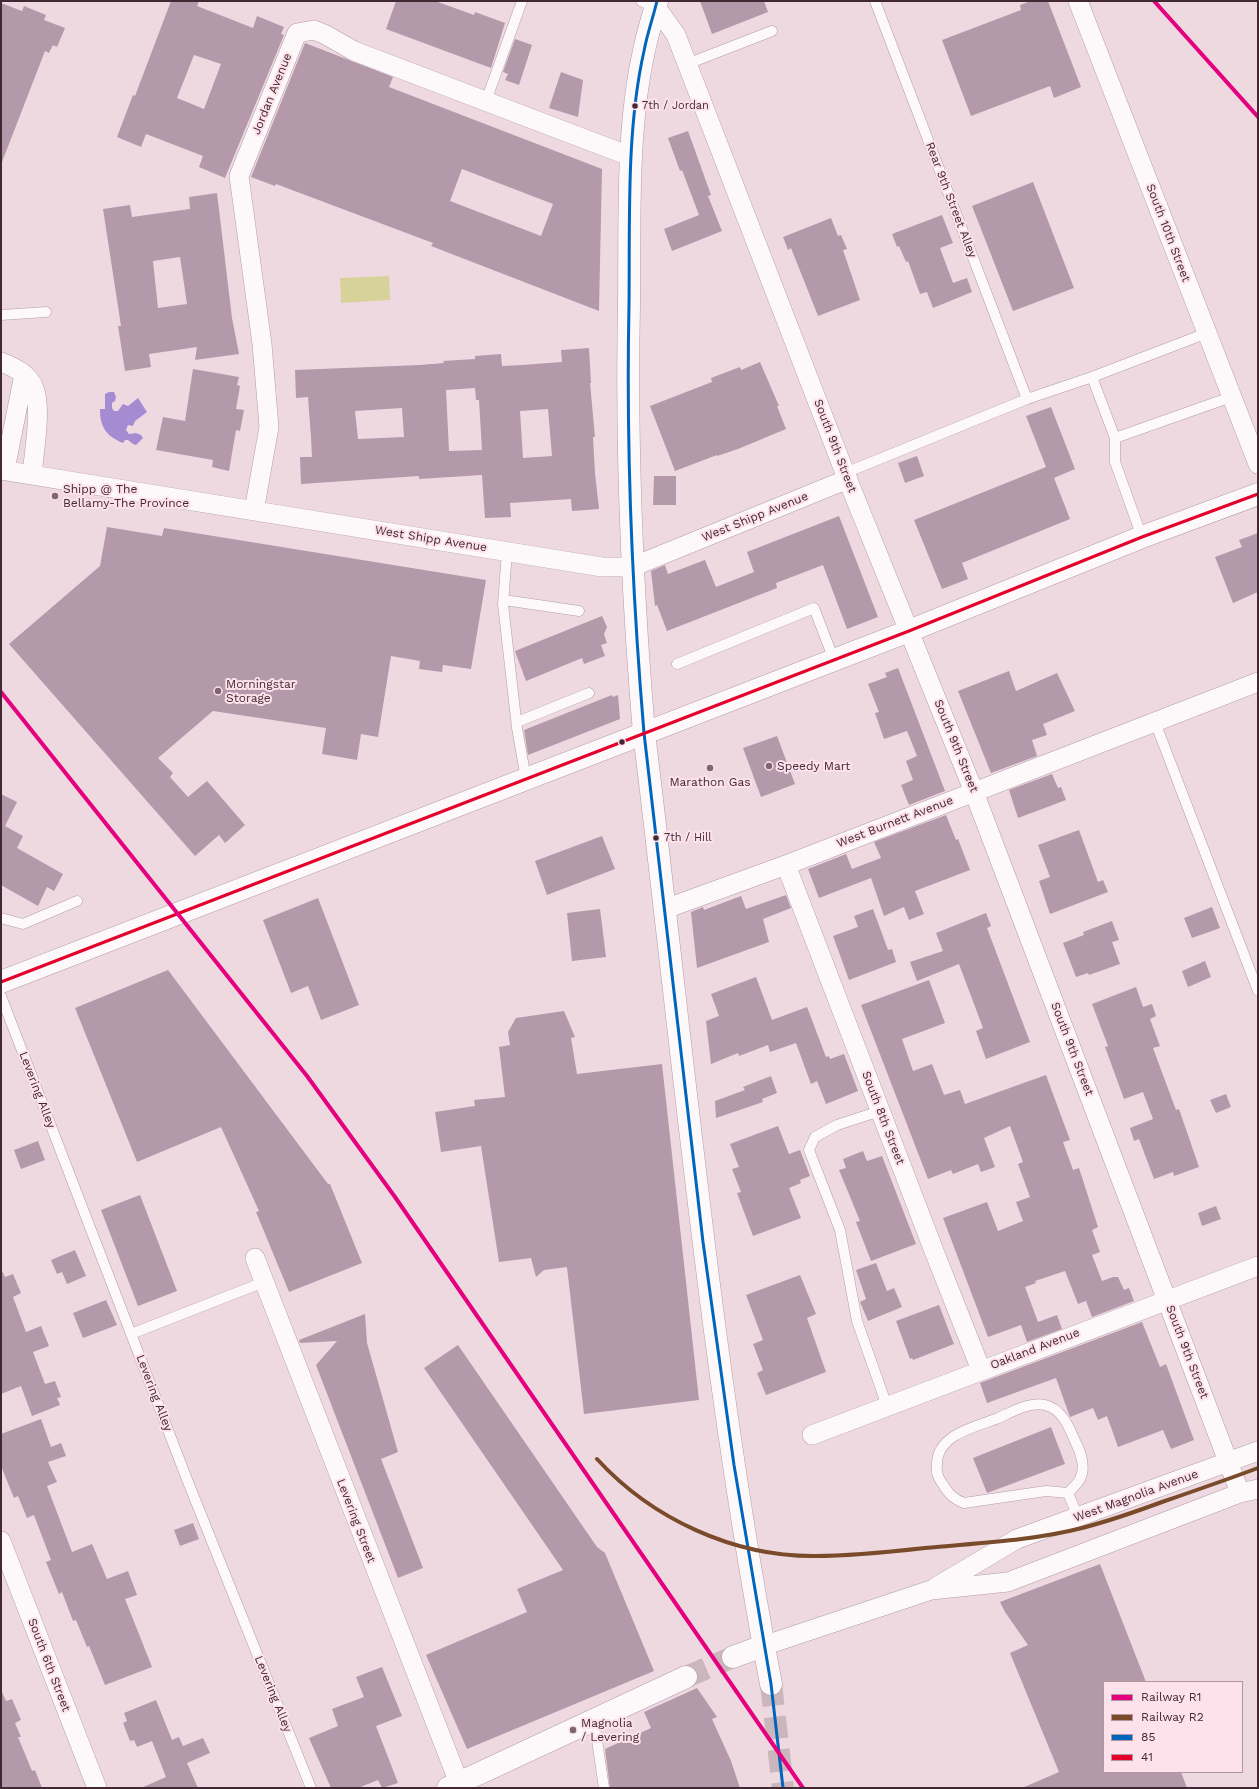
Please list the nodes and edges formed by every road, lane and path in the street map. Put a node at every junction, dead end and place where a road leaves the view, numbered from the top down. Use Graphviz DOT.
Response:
graph roads {
  1 [pos="522,1"];
  2 [pos="875,1"];
  3 [pos="1078,1"];
  4 [pos="651,3"];
  5 [pos="772,31"];
  6 [pos="687,64"];
  7 [pos="486,101"];
  8 [pos="632,157"];
  9 [pos="46,312"];
  10 [pos="1,315"];
  11 [pos="1207,333"];
  12 [pos="1,362"];
  13 [pos="24,374"];
  14 [pos="1092,377"];
  15 [pos="1231,397"];
  16 [pos="1027,399"];
  17 [pos="1115,438"];
  18 [pos="1258,464"];
  19 [pos="3,470"];
  20 [pos="32,475"];
  21 [pos="846,476"];
  22 [pos="1258,494"];
  23 [pos="254,511"];
  24 [pos="1142,536"];
  25 [pos="507,552"];
  26 [pos="632,566"];
  27 [pos="504,600"];
  28 [pos="579,611"];
  29 [pos="909,630"];
  30 [pos="834,660"];
  31 [pos="677,664"];
  32 [pos="1258,682"];
  33 [pos="588,693"];
  34 [pos="517,722"];
  35 [pos="1155,722"];
  36 [pos="644,733"];
  37 [pos="526,779"];
  38 [pos="974,792"];
  39 [pos="786,865"];
  40 [pos="77,901"];
  41 [pos="665,909"];
  42 [pos="1,918"];
  43 [pos="1,982"];
  44 [pos="1258,991"];
  45 [pos="1,996"];
  46 [pos="880,1110"];
  47 [pos="255,1258"];
  48 [pos="1258,1266"];
  49 [pos="264,1282"];
  50 [pos="1167,1300"];
  51 [pos="131,1334"];
  52 [pos="981,1370"];
  53 [pos="887,1406"];
  54 [pos="812,1435"];
  55 [pos="1258,1451"];
  56 [pos="1228,1463"];
  57 [pos="1249,1491"];
  58 [pos="1068,1493"];
  59 [pos="1078,1517"];
  60 [pos="1,1541"];
  61 [pos="931,1590"];
  62 [pos="763,1646"];
  63 [pos="733,1658"];
  64 [pos="686,1677"];
  65 [pos="771,1684"];
  66 [pos="594,1720"];
  67 [pos="453,1786"];
  68 [pos="97,1788"];
  69 [pos="311,1788"];
  70 [pos="604,1788"];
  1 -- 7 [label="lane"];
  2 -- 16 [label="lane, Rear 9th Street Alley"];
  3 -- 11 [label="street, South 10th Street"];
  4 -- 6 [label="street, South 9th Street"];
  4 -- 8 [label="main road"];
  5 -- 6 [label="lane"];
  6 -- 21 [label="street, South 9th Street"];
  7 -- 8 [label="street, Jordan Avenue"];
  7 -- 23 [label="street, Jordan Avenue"];
  8 -- 26 [label="main road"];
  9 -- 10 [label="lane"];
  11 -- 14 [label="lane"];
  11 -- 15 [label="street, South 10th Street"];
  12 -- 13 [label="street"];
  13 -- 19 [label="street"];
  13 -- 20 [label="street"];
  14 -- 16 [label="lane"];
  14 -- 17 [label="lane"];
  15 -- 17 [label="lane"];
  15 -- 18 [label="street, South 10th Street"];
  16 -- 21 [label="lane"];
  17 -- 24 [label="lane"];
  19 -- 20 [label="street, West Shipp Avenue"];
  20 -- 23 [label="street, West Shipp Avenue"];
  21 -- 26 [label="street, West Shipp Avenue"];
  21 -- 29 [label="street, South 9th Street"];
  22 -- 24 [label="main road"];
  23 -- 25 [label="street, West Shipp Avenue"];
  24 -- 29 [label="main road"];
  25 -- 26 [label="street, West Shipp Avenue"];
  25 -- 27 [label="lane"];
  26 -- 36 [label="main road"];
  27 -- 28 [label="lane"];
  27 -- 34 [label="lane"];
  29 -- 30 [label="main road"];
  29 -- 38 [label="street, South 9th Street"];
  30 -- 31 [label="lane"];
  30 -- 36 [label="main road"];
  32 -- 35 [label="street, West Burnett Avenue"];
  33 -- 34 [label="lane"];
  34 -- 37 [label="lane"];
  35 -- 38 [label="street, West Burnett Avenue"];
  35 -- 44 [label="lane"];
  36 -- 37 [label="main road"];
  36 -- 41 [label="main road"];
  37 -- 43 [label="main road"];
  38 -- 39 [label="street, West Burnett Avenue"];
  38 -- 50 [label="street, South 9th Street"];
  39 -- 41 [label="street, West Burnett Avenue"];
  39 -- 46 [label="street, South 8th Street"];
  40 -- 42 [label="lane"];
  41 -- 62 [label="main road"];
  45 -- 51 [label="lane, Levering Alley"];
  46 -- 52 [label="street, South 8th Street"];
  46 -- 53 [label="lane"];
  47 -- 49 [label="street, Levering Street"];
  48 -- 50 [label="street, Oakland Avenue"];
  49 -- 51 [label="lane"];
  49 -- 67 [label="street, Levering Street"];
  50 -- 52 [label="street, Oakland Avenue"];
  50 -- 56 [label="street, South 9th Street"];
  51 -- 69 [label="lane, Levering Alley"];
  52 -- 53 [label="street, Oakland Avenue"];
  53 -- 54 [label="street, Oakland Avenue"];
  55 -- 56 [label="street, West Magnolia Avenue"];
  56 -- 57 [label="street, South 9th Street"];
  56 -- 59 [label="street, West Magnolia Avenue"];
  57 -- 61 [label="street, West Magnolia Avenue"];
  58 -- 58 [label="lane"];
  58 -- 59 [label="lane"];
  59 -- 61 [label="street, West Magnolia Avenue"];
  60 -- 68 [label="street, South 6th Street"];
  61 -- 62 [label="street, West Magnolia Avenue"];
  62 -- 63 [label="main road, West Magnolia Avenue"];
  62 -- 65 [label="main road"];
  64 -- 66 [label="main road"];
  66 -- 67 [label="main road"];
  66 -- 70 [label="lane"];
}
